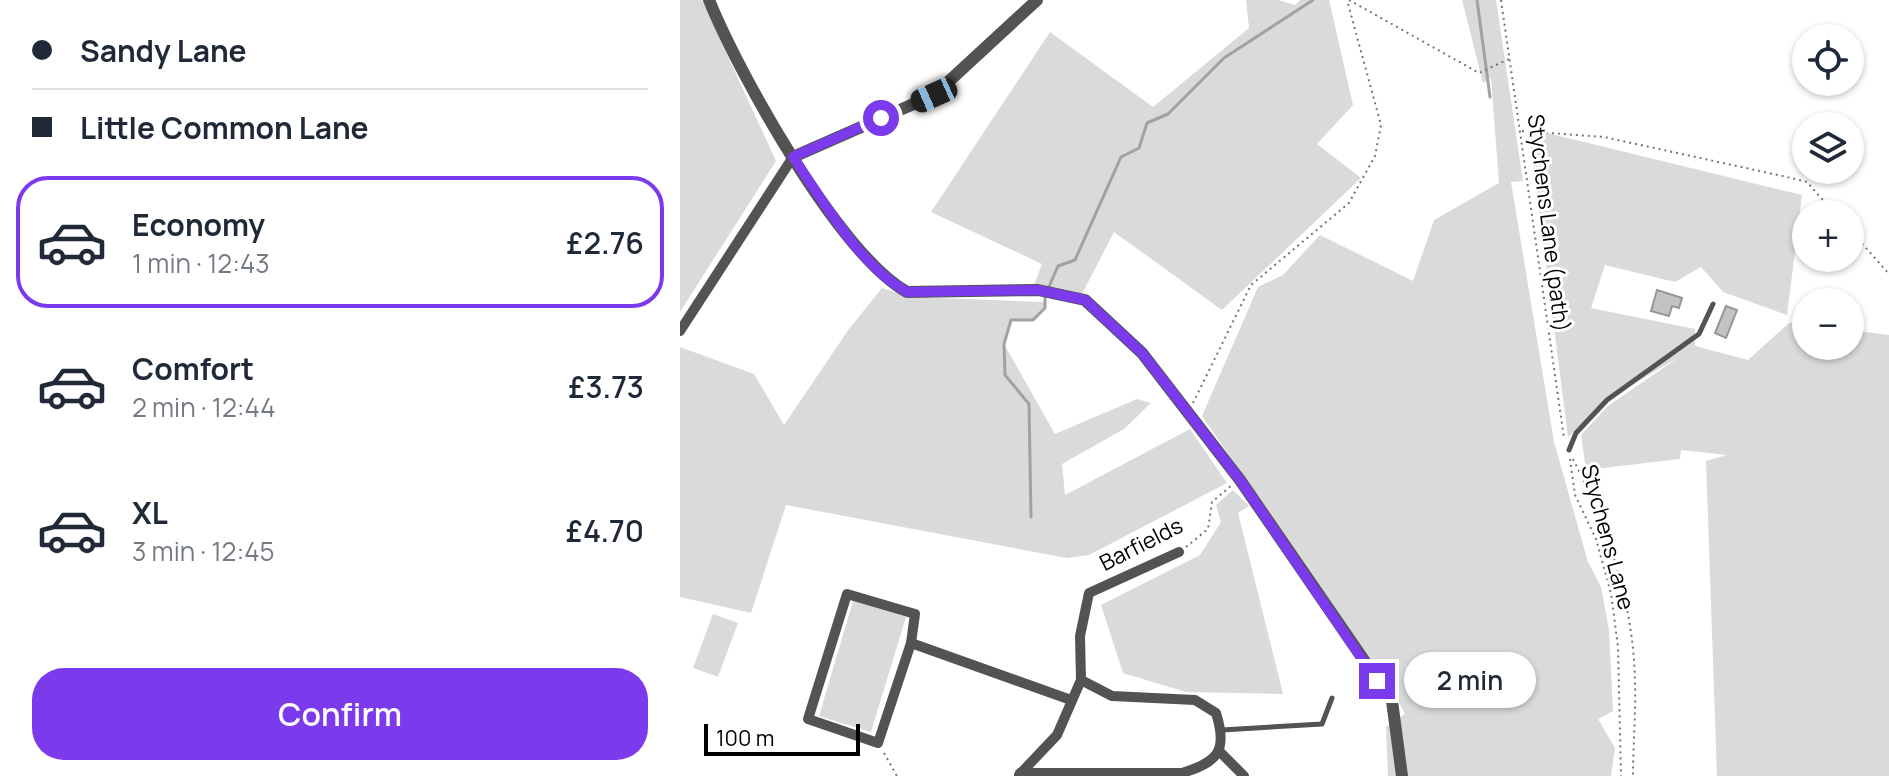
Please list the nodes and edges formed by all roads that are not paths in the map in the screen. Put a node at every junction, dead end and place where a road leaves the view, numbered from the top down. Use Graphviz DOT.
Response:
graph roads {
  1 [pos="709,0"];
  2 [pos="1037,0"];
  3 [pos="793,157"];
  4 [pos="1713,304"];
  5 [pos="680,331"];
  6 [pos="1569,450"];
  7 [pos="1179,552"];
  8 [pos="911,643"];
  9 [pos="1081,680"];
  10 [pos="1332,698"];
  11 [pos="1071,700"];
  12 [pos="1222,730"];
  13 [pos="1219,751"];
  14 [pos="1019,775"];
  15 [pos="1244,776"];
  16 [pos="1402,776"];
  1 -- 3 [label="street"];
  2 -- 3 [label="street"];
  3 -- 5 [label="street"];
  3 -- 16 [label="street"];
  4 -- 6 [label="lane"];
  7 -- 9 [label="street, Barfields"];
  8 -- 8 [label="street"];
  8 -- 11 [label="street"];
  9 -- 11 [label="street, Barfields"];
  9 -- 12 [label="street"];
  10 -- 12 [label="lane"];
  11 -- 14 [label="street, Barfields"];
  12 -- 13 [label="street"];
  13 -- 14 [label="street"];
  13 -- 15 [label="street"];
}
